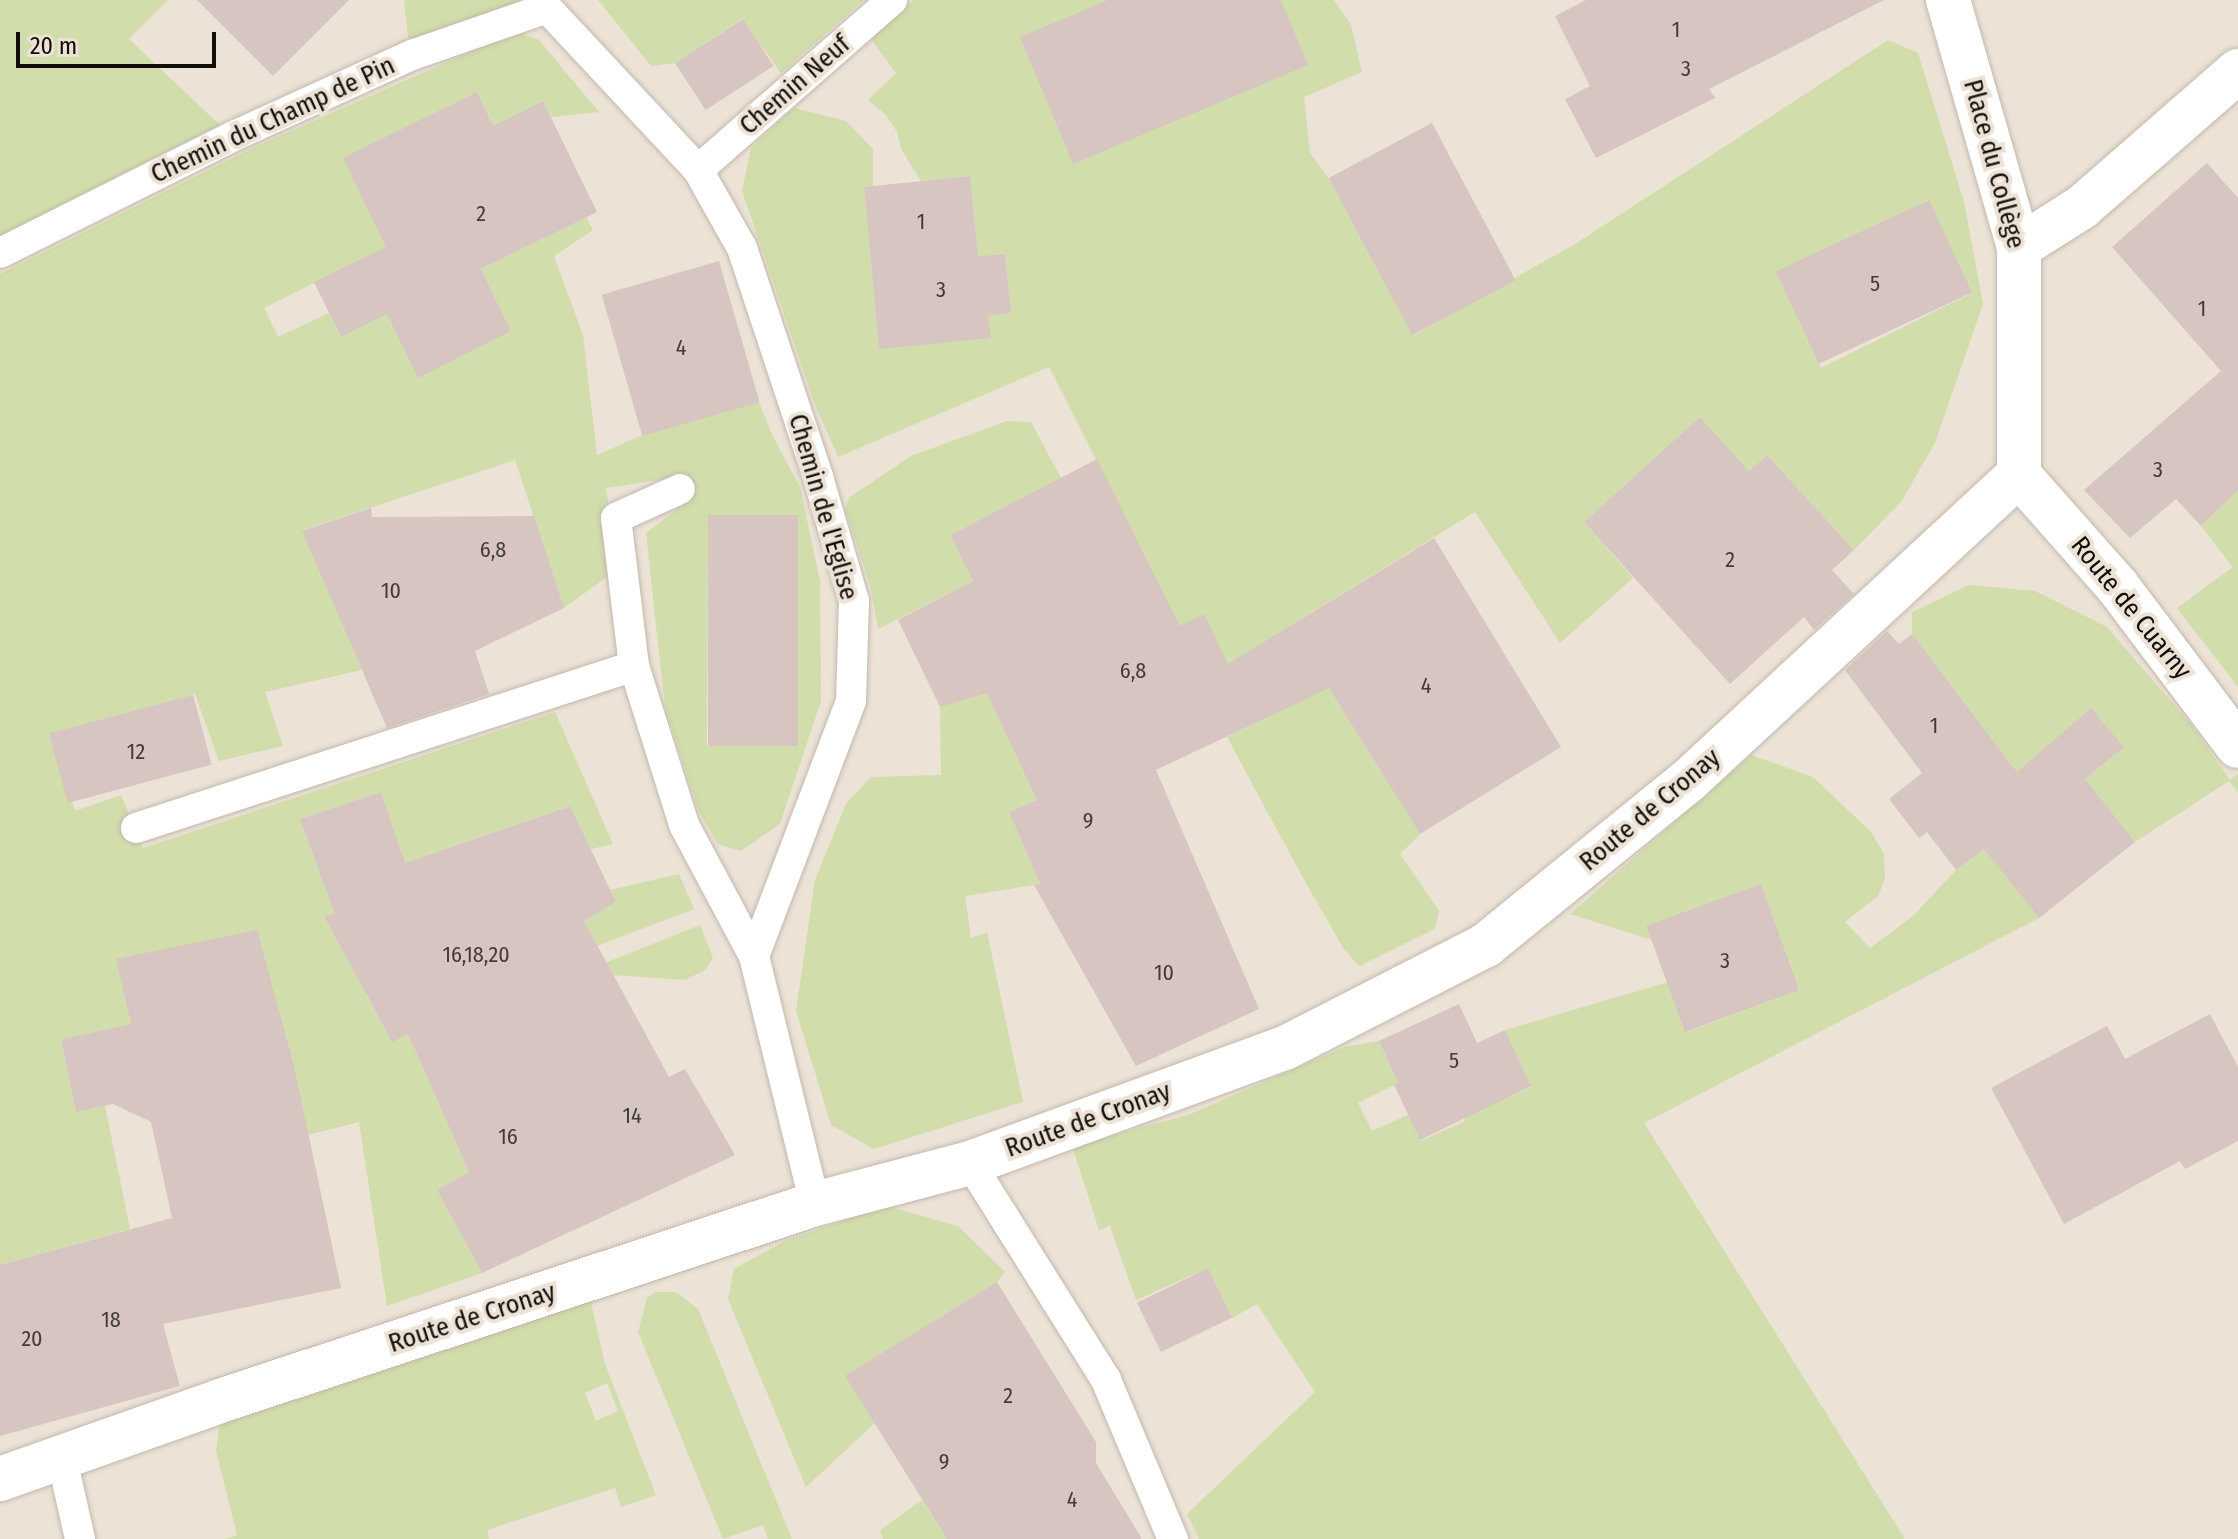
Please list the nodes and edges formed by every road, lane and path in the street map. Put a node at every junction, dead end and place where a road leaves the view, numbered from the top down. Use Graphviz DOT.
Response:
graph roads {
  1 [pos="892,0"];
  2 [pos="1948,0"];
  3 [pos="545,4"];
  4 [pos="2238,71"];
  5 [pos="698,170"];
  6 [pos="2019,247"];
  7 [pos="0,253"];
  8 [pos="2019,475"];
  9 [pos="680,489"];
  10 [pos="634,666"];
  11 [pos="2238,746"];
  12 [pos="136,828"];
  13 [pos="754,956"];
  14 [pos="970,1163"];
  15 [pos="815,1204"];
  16 [pos="62,1459"];
  17 [pos="0,1479"];
  18 [pos="80,1539"];
  19 [pos="1173,1539"];
  1 -- 5 [label="lane, Chemin Neuf"];
  2 -- 6 [label="street, Place du Collège"];
  3 -- 5 [label="lane, Chemin de l'Eglise"];
  3 -- 7 [label="lane, Chemin du Champ de Pin"];
  4 -- 6 [label="street"];
  5 -- 13 [label="lane, Chemin de l'Eglise"];
  6 -- 8 [label="street, Place du Collège"];
  8 -- 11 [label="street, Route de Cuarny"];
  8 -- 14 [label="street, Route de Cronay"];
  9 -- 10 [label="lane"];
  10 -- 12 [label="lane"];
  10 -- 13 [label="lane"];
  13 -- 15 [label="lane"];
  14 -- 15 [label="street, Route de Cronay"];
  14 -- 19 [label="lane"];
  15 -- 16 [label="street, Route de Cronay"];
  16 -- 17 [label="street, Route de Cronay"];
  16 -- 18 [label="lane"];
}
